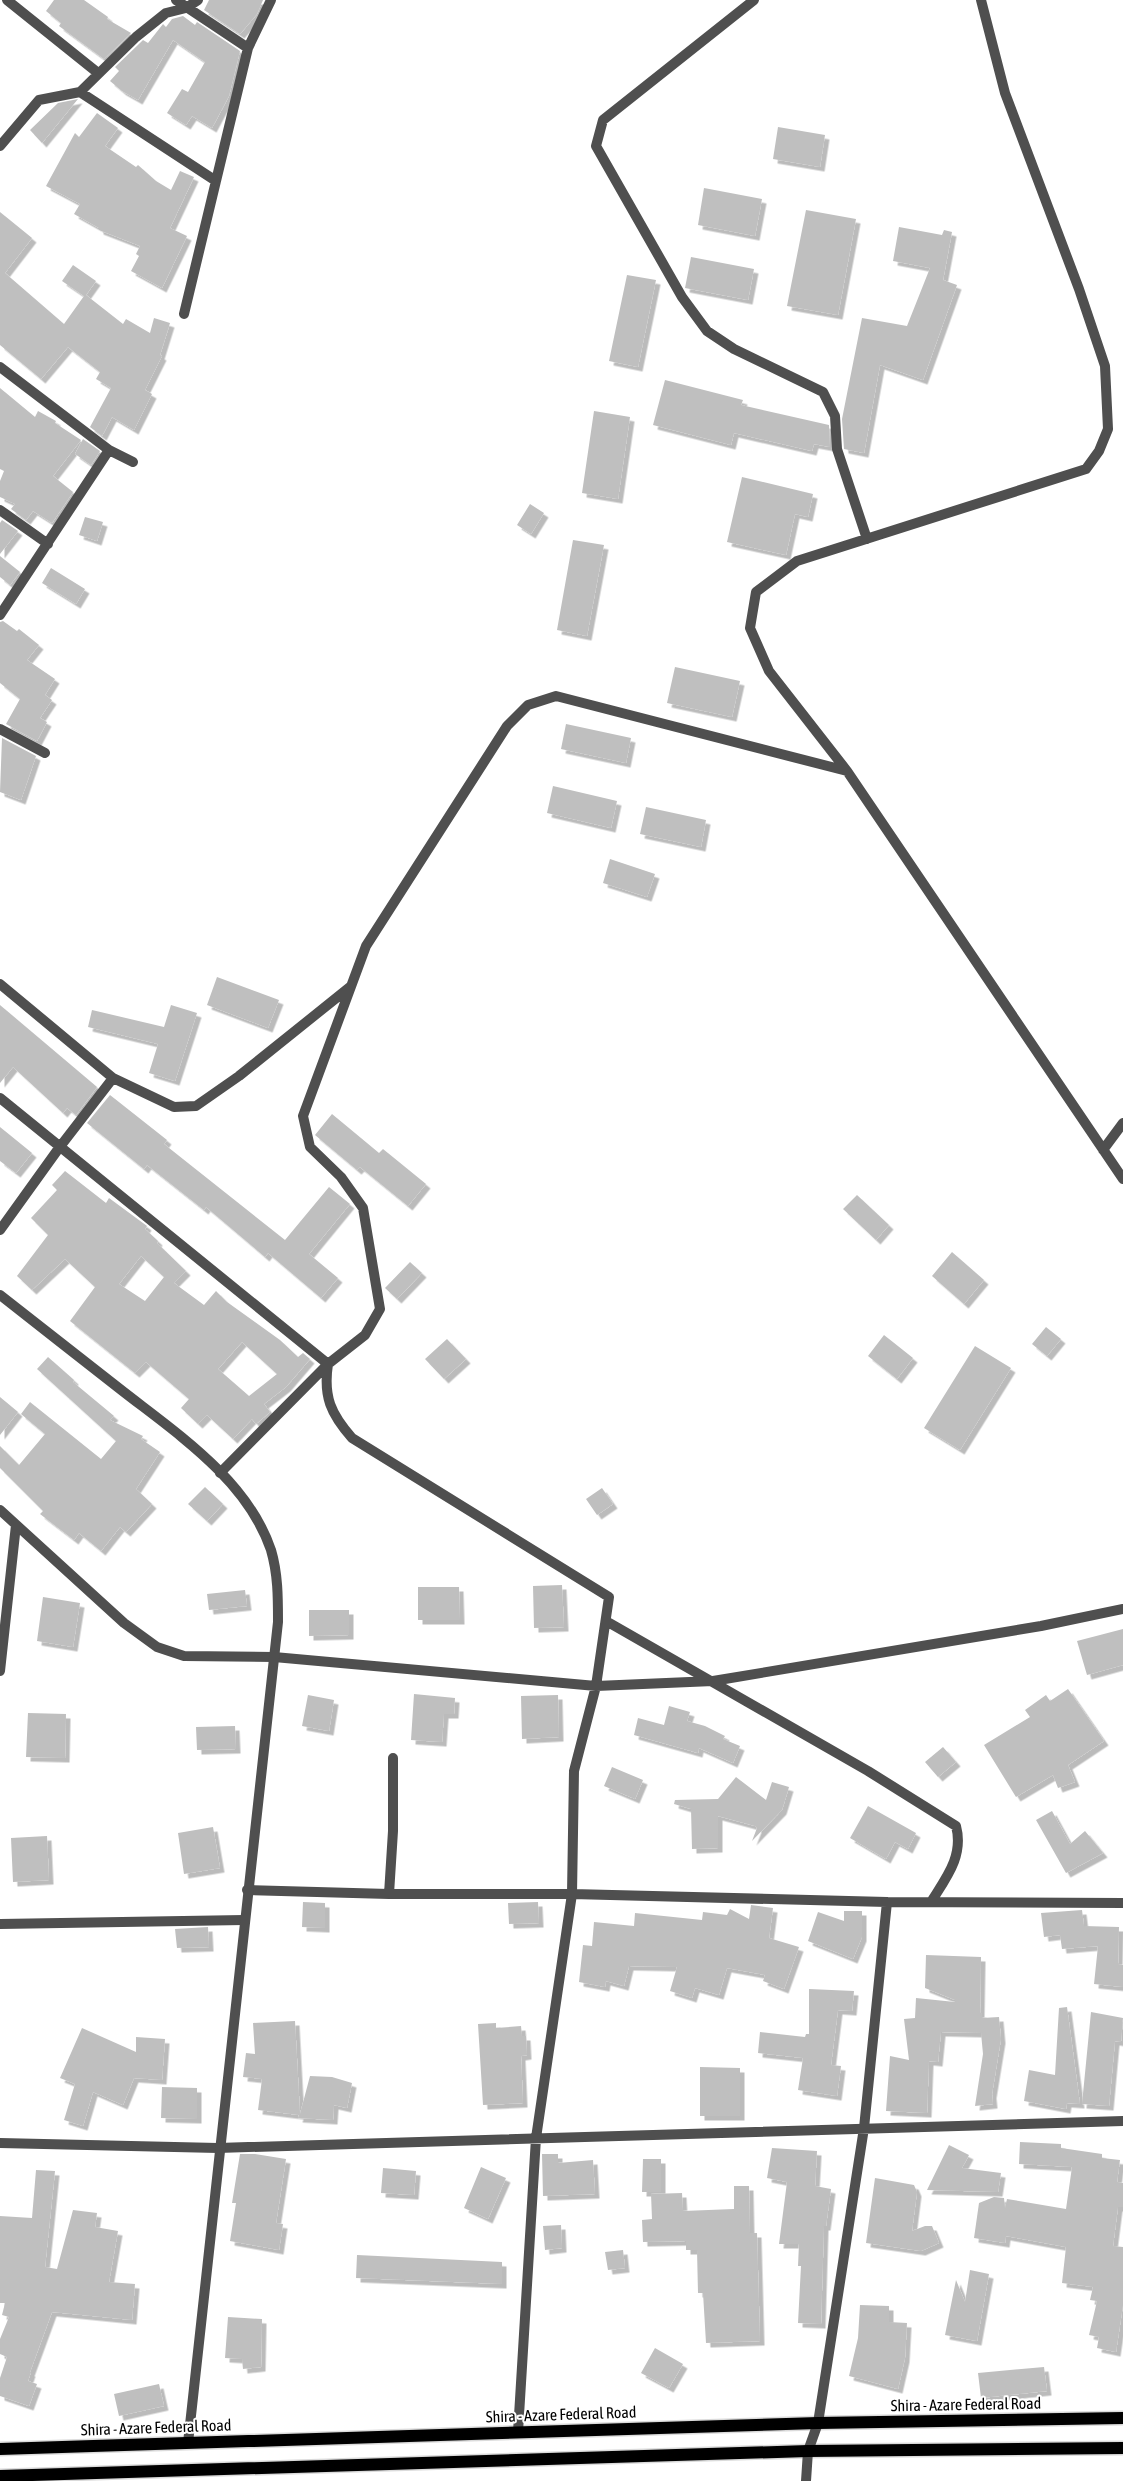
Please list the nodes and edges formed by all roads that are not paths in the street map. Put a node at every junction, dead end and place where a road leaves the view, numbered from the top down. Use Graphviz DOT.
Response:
graph roads {
  1 [pos="7,0"];
  2 [pos="176,0"];
  3 [pos="198,0"];
  4 [pos="271,0"];
  5 [pos="754,0"];
  6 [pos="981,0"];
  7 [pos="186,8"];
  8 [pos="248,48"];
  9 [pos="98,73"];
  10 [pos="80,92"];
  11 [pos="0,146"];
  12 [pos="216,181"];
  13 [pos="184,314"];
  14 [pos="0,367"];
  15 [pos="109,450"];
  16 [pos="133,462"];
  17 [pos="0,510"];
  18 [pos="867,539"];
  19 [pos="48,544"];
  20 [pos="0,615"];
  21 [pos="0,729"];
  22 [pos="45,753"];
  23 [pos="847,771"];
  24 [pos="0,984"];
  25 [pos="350,987"];
  26 [pos="113,1078"];
  27 [pos="0,1098"];
  28 [pos="1123,1122"];
  29 [pos="59,1148"];
  30 [pos="1103,1150"];
  31 [pos="1123,1179"];
  32 [pos="0,1230"];
  33 [pos="0,1295"];
  34 [pos="328,1364"];
  35 [pos="220,1473"];
  36 [pos="0,1510"];
  37 [pos="16,1525"];
  38 [pos="1123,1609"];
  39 [pos="606,1620"];
  40 [pos="274,1657"];
  41 [pos="0,1671"];
  42 [pos="713,1681"];
  43 [pos="596,1686"];
  44 [pos="393,1758"];
  45 [pos="247,1890"];
  46 [pos="389,1894"];
  47 [pos="572,1894"];
  48 [pos="887,1902"];
  49 [pos="931,1902"];
  50 [pos="1123,1903"];
  51 [pos="244,1920"];
  52 [pos="0,1924"];
  53 [pos="1123,2121"];
  54 [pos="864,2128"];
  55 [pos="536,2138"];
  56 [pos="0,2143"];
  57 [pos="218,2148"];
  58 [pos="1123,2418"];
  59 [pos="818,2423"];
  60 [pos="518,2432"];
  61 [pos="188,2442"];
  62 [pos="1123,2448"];
  63 [pos="0,2449"];
  64 [pos="808,2451"];
  65 [pos="0,2476"];
  66 [pos="806,2481"];
  1 -- 9 [label="street"];
  2 -- 7 [label="street"];
  3 -- 7 [label="street"];
  4 -- 8 [label="street"];
  5 -- 18 [label="street"];
  6 -- 18 [label="street"];
  7 -- 8 [label="street"];
  7 -- 9 [label="street"];
  8 -- 12 [label="street"];
  9 -- 10 [label="street"];
  10 -- 11 [label="street"];
  10 -- 12 [label="street"];
  12 -- 13 [label="street"];
  14 -- 15 [label="street"];
  15 -- 16 [label="street"];
  15 -- 19 [label="street"];
  17 -- 19 [label="street"];
  18 -- 23 [label="street"];
  19 -- 20 [label="street"];
  21 -- 22 [label="street"];
  23 -- 25 [label="street"];
  23 -- 30 [label="street"];
  24 -- 26 [label="street"];
  25 -- 26 [label="street"];
  25 -- 34 [label="street"];
  26 -- 29 [label="street"];
  27 -- 29 [label="street"];
  28 -- 30 [label="street"];
  29 -- 32 [label="street"];
  29 -- 34 [label="street"];
  30 -- 31 [label="street"];
  33 -- 35 [label="street"];
  34 -- 35 [label="street"];
  34 -- 39 [label="street"];
  35 -- 40 [label="street"];
  36 -- 37 [label="street"];
  37 -- 40 [label="street"];
  37 -- 41 [label="street"];
  38 -- 42 [label="street"];
  39 -- 42 [label="street"];
  39 -- 43 [label="street"];
  40 -- 43 [label="street"];
  40 -- 45 [label="street"];
  42 -- 43 [label="street"];
  42 -- 49 [label="street"];
  43 -- 47 [label="street"];
  44 -- 46 [label="street"];
  45 -- 46 [label="street"];
  45 -- 51 [label="street"];
  46 -- 47 [label="street"];
  47 -- 48 [label="street"];
  47 -- 55 [label="street"];
  48 -- 49 [label="street"];
  48 -- 54 [label="street"];
  49 -- 50 [label="street"];
  51 -- 52 [label="street"];
  51 -- 57 [label="street"];
  53 -- 54 [label="street"];
  54 -- 55 [label="street"];
  54 -- 59 [label="street"];
  55 -- 57 [label="street"];
  55 -- 60 [label="street"];
  56 -- 57 [label="street"];
  57 -- 61 [label="street"];
  58 -- 59 [label="main road, Shira - Azare Federal Road"];
  59 -- 60 [label="main road, Shira - Azare Federal Road"];
  59 -- 64 [label="street"];
  60 -- 61 [label="main road, Shira - Azare Federal Road"];
  61 -- 63 [label="main road, Shira - Azare Federal Road"];
  62 -- 64 [label="main road"];
  64 -- 65 [label="main road"];
  64 -- 66 [label="street"];
}
